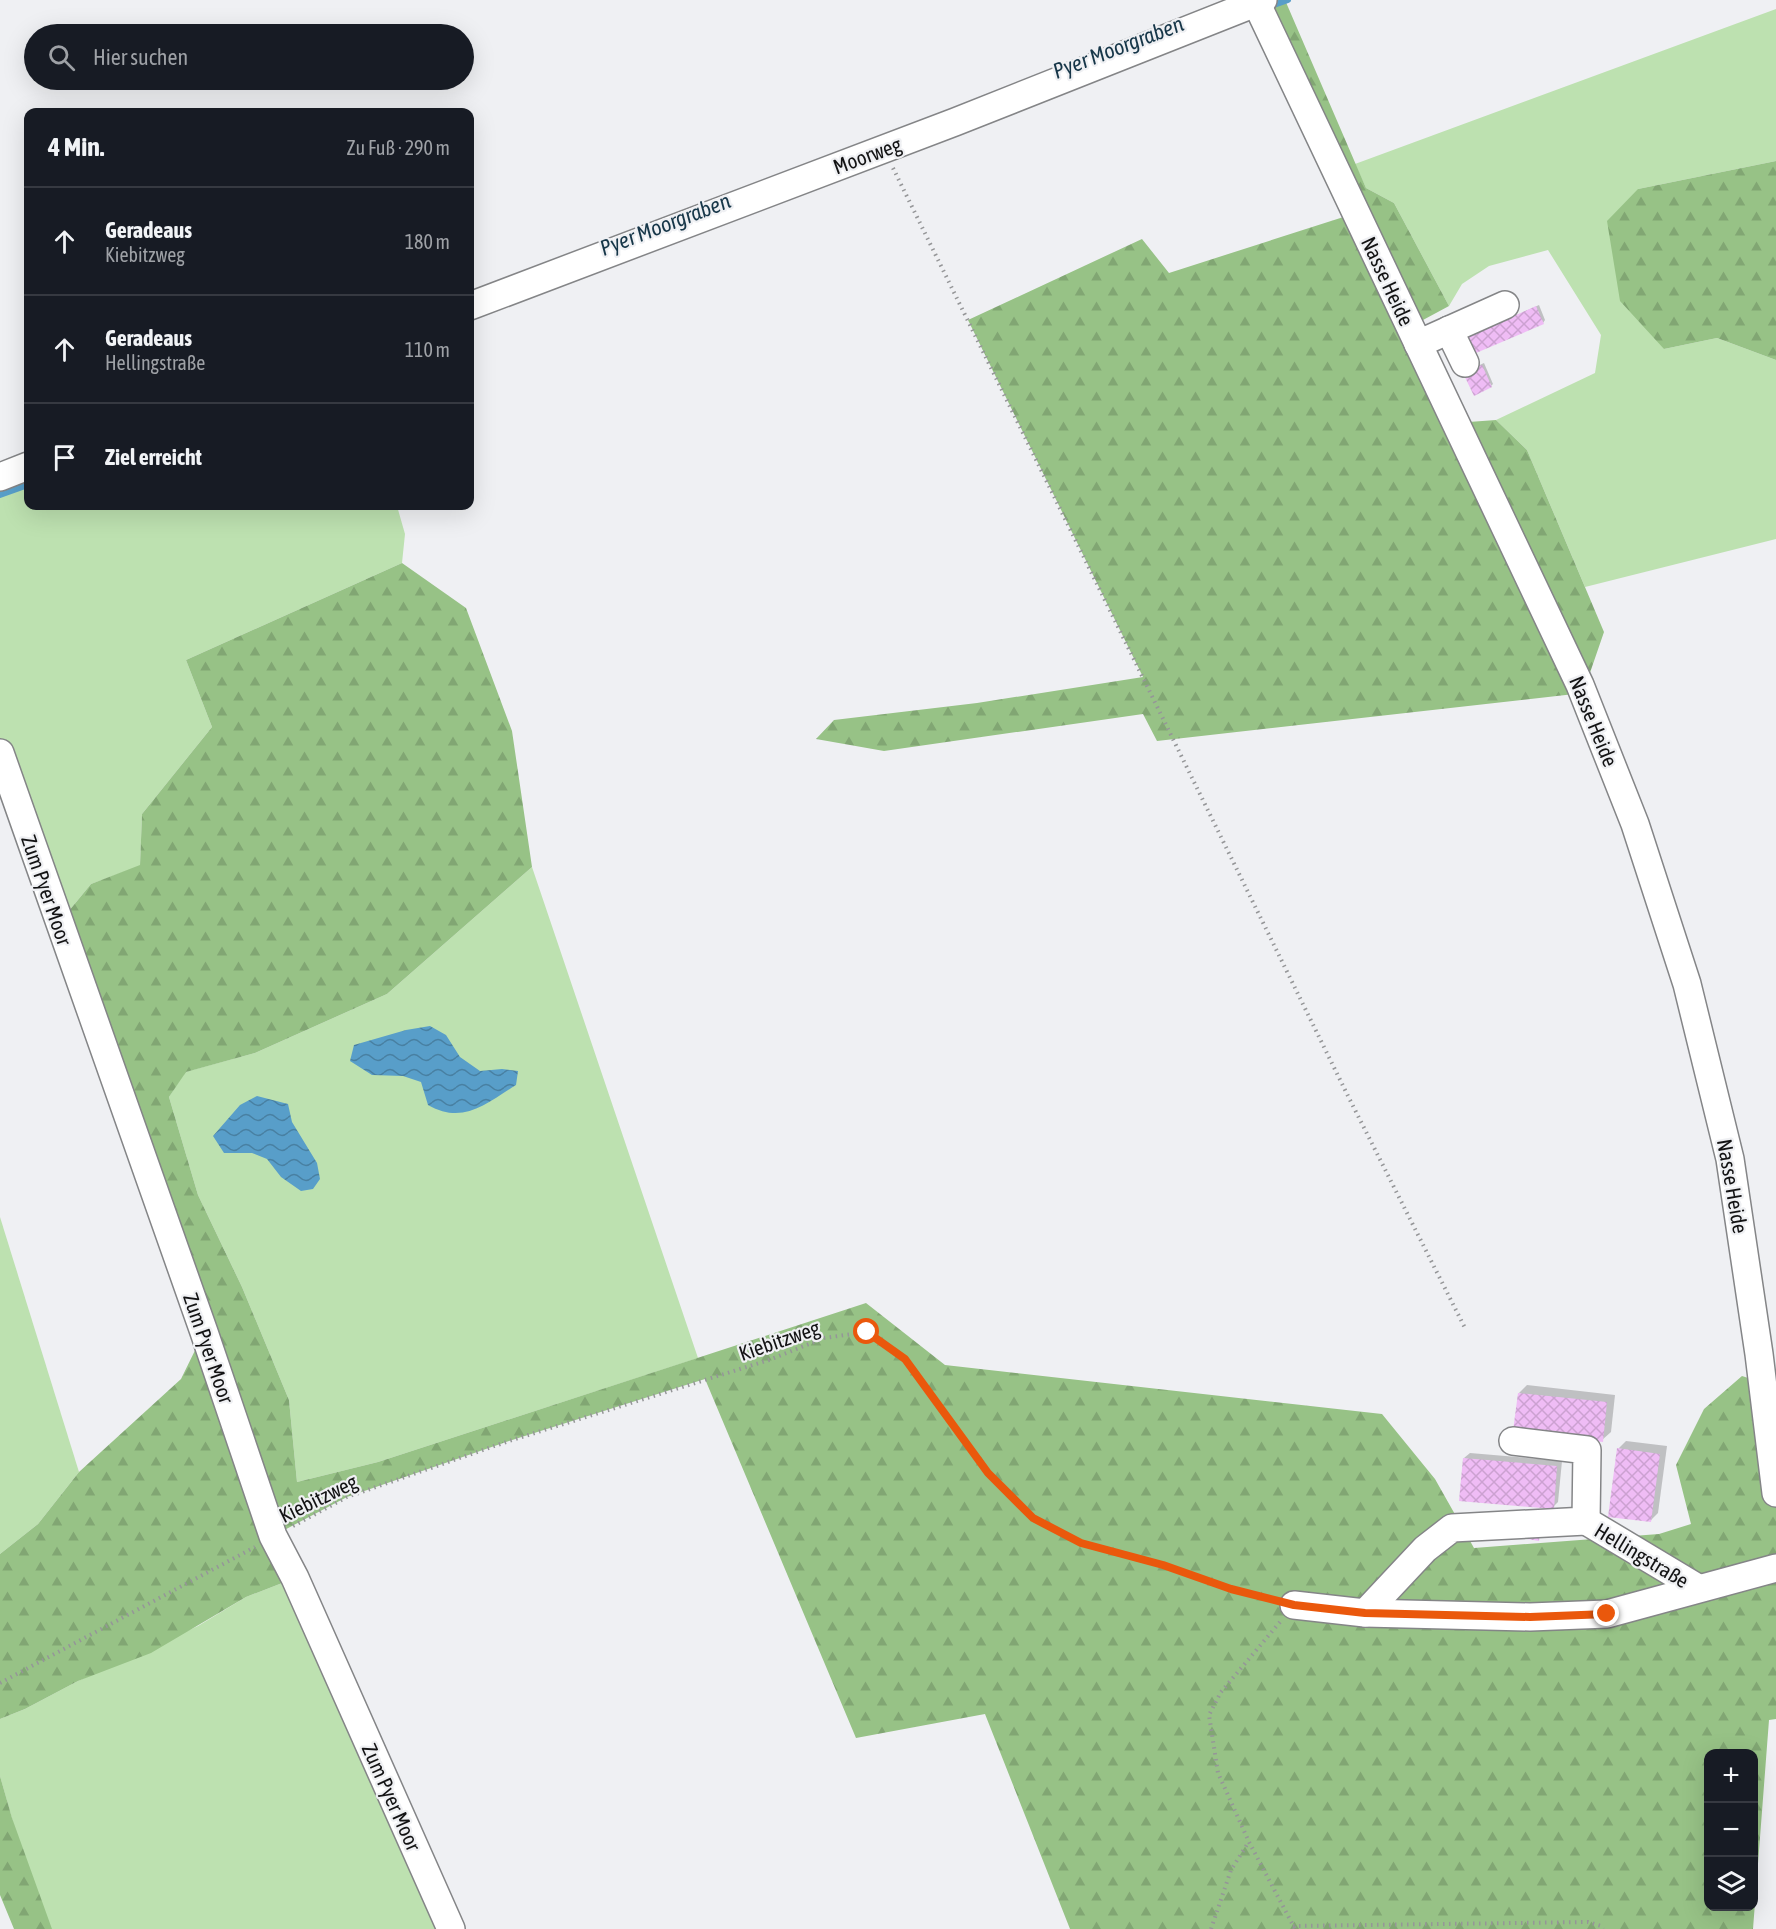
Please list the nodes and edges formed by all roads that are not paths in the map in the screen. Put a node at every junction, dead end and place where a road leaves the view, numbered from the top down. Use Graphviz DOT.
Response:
graph roads {
  1 [pos="1258,1"];
  2 [pos="474,304"];
  3 [pos="1505,305"];
  4 [pos="1449,330"];
  5 [pos="1418,344"];
  6 [pos="1465,363"];
  7 [pos="24,468"];
  8 [pos="0,477"];
  9 [pos="0,753"];
  10 [pos="1513,1441"];
  11 [pos="1776,1493"];
  12 [pos="1586,1521"];
  13 [pos="1776,1568"];
  14 [pos="1698,1588"];
  15 [pos="1294,1605"];
  16 [pos="1365,1613"];
  17 [pos="451,1929"];
  1 -- 2 [label="street, Moorweg"];
  1 -- 5 [label="street, Nasse Heide"];
  3 -- 4 [label="street"];
  4 -- 5 [label="street"];
  4 -- 6 [label="street"];
  5 -- 11 [label="street, Nasse Heide"];
  7 -- 8 [label="street"];
  9 -- 17 [label="street, Zum Pyer Moor"];
  10 -- 12 [label="street"];
  12 -- 14 [label="street, Hellingstraße"];
  12 -- 16 [label="street"];
  13 -- 14 [label="street, Hellingstraße"];
  14 -- 16 [label="street, Hellingstraße"];
  15 -- 16 [label="street, Hellingstraße"];
}
